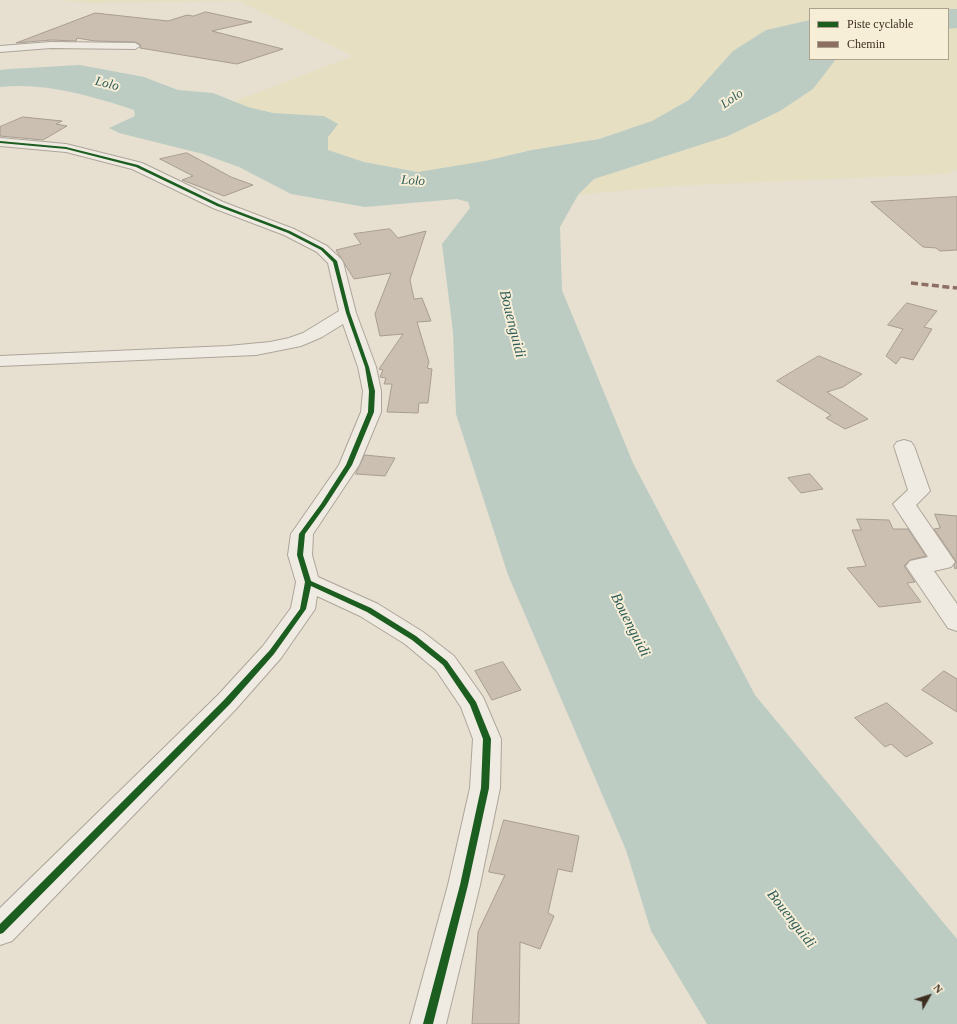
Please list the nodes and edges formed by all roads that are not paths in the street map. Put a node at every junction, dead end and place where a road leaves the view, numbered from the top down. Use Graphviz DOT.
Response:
graph roads {
  1 [pos="135,46"];
  2 [pos="0,49"];
  3 [pos="0,142"];
  4 [pos="348,313"];
  5 [pos="0,361"];
  6 [pos="904,446"];
  7 [pos="308,582"];
  8 [pos="957,622"];
  9 [pos="0,930"];
  10 [pos="428,1024"];
  1 -- 2 [label="street"];
  3 -- 4 [label="street"];
  4 -- 5 [label="street"];
  4 -- 7 [label="street"];
  6 -- 8 [label="street"];
  7 -- 9 [label="street"];
  7 -- 10 [label="street"];
}
